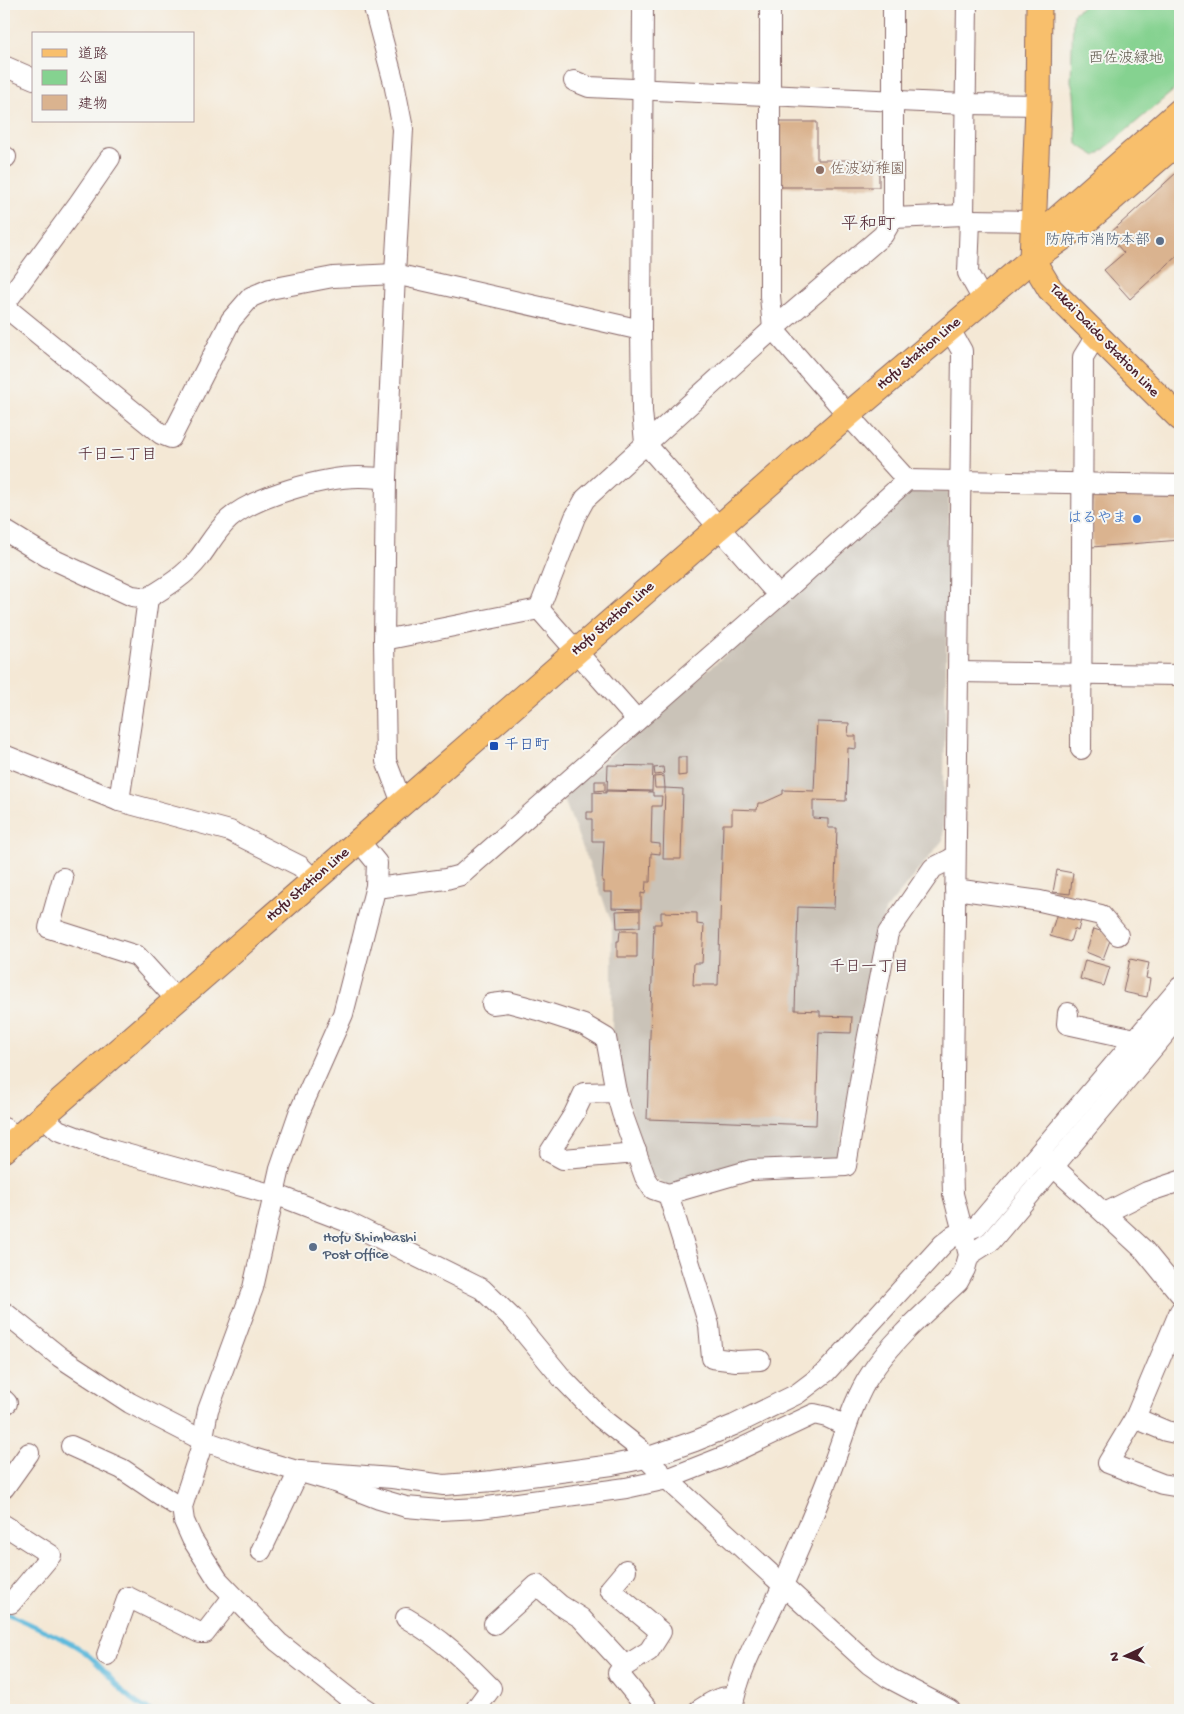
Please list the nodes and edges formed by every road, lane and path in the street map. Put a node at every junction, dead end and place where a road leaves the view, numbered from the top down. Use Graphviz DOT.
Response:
graph roads {
  1 [pos="373,4"];
  2 [pos="643,4"];
  3 [pos="770,4"];
  4 [pos="893,4"];
  5 [pos="968,4"];
  6 [pos="1039,4"];
  7 [pos="4,66"];
  8 [pos="32,78"];
  9 [pos="574,81"];
  10 [pos="643,88"];
  11 [pos="770,96"];
  12 [pos="892,100"];
  13 [pos="965,104"];
  14 [pos="1038,105"];
  15 [pos="1180,111"];
  16 [pos="1177,148"];
  17 [pos="110,158"];
  18 [pos="893,218"];
  19 [pos="967,218"];
  20 [pos="1032,221"];
  21 [pos="1032,259"];
  22 [pos="395,274"];
  23 [pos="6,298"];
  24 [pos="983,300"];
  25 [pos="949,328"];
  26 [pos="774,329"];
  27 [pos="641,330"];
  28 [pos="1096,336"];
  29 [pos="848,415"];
  30 [pos="1180,418"];
  31 [pos="645,444"];
  32 [pos="386,478"];
  33 [pos="908,480"];
  34 [pos="960,480"];
  35 [pos="1082,483"];
  36 [pos="1180,485"];
  37 [pos="720,527"];
  38 [pos="4,530"];
  39 [pos="779,596"];
  40 [pos="148,598"];
  41 [pos="539,609"];
  42 [pos="384,640"];
  43 [pos="576,651"];
  44 [pos="958,672"];
  45 [pos="1082,674"];
  46 [pos="1180,675"];
  47 [pos="637,720"];
  48 [pos="1081,749"];
  49 [pos="4,756"];
  50 [pos="119,801"];
  51 [pos="402,803"];
  52 [pos="359,841"];
  53 [pos="955,858"];
  54 [pos="63,878"];
  55 [pos="314,880"];
  56 [pos="376,886"];
  57 [pos="955,889"];
  58 [pos="1118,935"];
  59 [pos="1180,987"];
  60 [pos="176,999"];
  61 [pos="492,1004"];
  62 [pos="1068,1013"];
  63 [pos="1180,1016"];
  64 [pos="1135,1039"];
  65 [pos="616,1092"];
  66 [pos="43,1116"];
  67 [pos="9,1138"];
  68 [pos="636,1151"];
  69 [pos="1047,1160"];
  70 [pos="1180,1181"];
  71 [pos="668,1194"];
  72 [pos="273,1196"];
  73 [pos="1105,1213"];
  74 [pos="964,1232"];
  75 [pos="969,1255"];
  76 [pos="1180,1294"];
  77 [pos="1180,1311"];
  78 [pos="4,1312"];
  79 [pos="1174,1344"];
  80 [pos="760,1360"];
  81 [pos="1135,1418"];
  82 [pos="846,1426"];
  83 [pos="1180,1434"];
  84 [pos="202,1440"];
  85 [pos="71,1446"];
  86 [pos="29,1453"];
  87 [pos="646,1458"];
  88 [pos="298,1471"];
  89 [pos="668,1479"];
  90 [pos="1180,1486"];
  91 [pos="4,1488"];
  92 [pos="182,1507"];
  93 [pos="4,1525"];
  94 [pos="261,1551"];
  95 [pos="626,1570"];
  96 [pos="783,1586"];
  97 [pos="233,1597"];
  98 [pos="11,1602"];
  99 [pos="406,1618"];
  100 [pos="494,1624"];
  101 [pos="107,1655"];
  102 [pos="625,1666"];
  103 [pos="733,1704"];
  104 [pos="367,1710"];
  105 [pos="475,1710"];
  106 [pos="648,1710"];
  107 [pos="698,1710"];
  108 [pos="950,1710"];
  1 -- 22 [label="street"];
  2 -- 10 [label="street"];
  3 -- 11 [label="street"];
  4 -- 12 [label="street"];
  5 -- 13 [label="street"];
  6 -- 14 [label="main road"];
  7 -- 8 [label="street"];
  9 -- 10 [label="street"];
  10 -- 11 [label="street"];
  10 -- 27 [label="street"];
  11 -- 12 [label="street"];
  11 -- 26 [label="street"];
  12 -- 13 [label="street"];
  12 -- 18 [label="street"];
  13 -- 14 [label="street"];
  13 -- 19 [label="street"];
  14 -- 20 [label="main road"];
  15 -- 21 [label="main road"];
  16 -- 21 [label="main road"];
  17 -- 23 [label="street"];
  18 -- 19 [label="street"];
  18 -- 26 [label="street"];
  19 -- 20 [label="street"];
  19 -- 24 [label="street"];
  20 -- 21 [label="main road"];
  21 -- 24 [label="main road, Hofu Station Line"];
  21 -- 28 [label="main road, Takai Daido Station Line"];
  22 -- 23 [label="street"];
  22 -- 27 [label="street"];
  22 -- 32 [label="street"];
  24 -- 25 [label="main road, Hofu Station Line"];
  25 -- 29 [label="main road, Hofu Station Line"];
  25 -- 34 [label="street"];
  26 -- 29 [label="street"];
  26 -- 31 [label="street"];
  27 -- 31 [label="street"];
  28 -- 30 [label="main road, Takai Daido Station Line"];
  28 -- 35 [label="street"];
  29 -- 33 [label="street"];
  29 -- 37 [label="main road, Hofu Station Line"];
  31 -- 37 [label="street"];
  31 -- 41 [label="street"];
  32 -- 40 [label="street"];
  32 -- 42 [label="street"];
  33 -- 34 [label="street"];
  33 -- 39 [label="street"];
  34 -- 35 [label="street"];
  34 -- 44 [label="street"];
  35 -- 36 [label="street"];
  35 -- 45 [label="street"];
  37 -- 39 [label="street"];
  37 -- 43 [label="main road, Hofu Station Line"];
  38 -- 40 [label="street"];
  39 -- 47 [label="street"];
  40 -- 50 [label="street"];
  41 -- 42 [label="street"];
  41 -- 43 [label="street"];
  42 -- 51 [label="street"];
  43 -- 47 [label="street"];
  43 -- 51 [label="main road, Hofu Station Line"];
  44 -- 45 [label="street"];
  44 -- 53 [label="street"];
  45 -- 46 [label="street"];
  45 -- 48 [label="street"];
  47 -- 56 [label="street"];
  49 -- 50 [label="street"];
  50 -- 55 [label="street"];
  51 -- 52 [label="main road, Hofu Station Line"];
  52 -- 55 [label="main road, Hofu Station Line"];
  52 -- 56 [label="street"];
  53 -- 57 [label="street"];
  53 -- 71 [label="street"];
  54 -- 60 [label="street"];
  55 -- 60 [label="main road, Hofu Station Line"];
  56 -- 72 [label="street"];
  57 -- 58 [label="street"];
  57 -- 74 [label="street"];
  59 -- 64 [label="street"];
  60 -- 66 [label="main road, Hofu Station Line"];
  61 -- 65 [label="street"];
  62 -- 64 [label="street"];
  63 -- 69 [label="street"];
  64 -- 69 [label="street"];
  65 -- 68 [label="street"];
  65 -- 68 [label="street"];
  66 -- 67 [label="main road, Hofu Station Line"];
  66 -- 72 [label="street"];
  68 -- 71 [label="street"];
  69 -- 73 [label="street"];
  69 -- 74 [label="street"];
  69 -- 75 [label="street"];
  70 -- 73 [label="street"];
  71 -- 80 [label="street"];
  72 -- 84 [label="street"];
  72 -- 87 [label="street"];
  73 -- 76 [label="street"];
  74 -- 75 [label="street"];
  74 -- 87 [label="street"];
  75 -- 82 [label="street"];
  77 -- 79 [label="street"];
  78 -- 84 [label="street"];
  79 -- 81 [label="street"];
  81 -- 83 [label="street"];
  81 -- 90 [label="street"];
  82 -- 89 [label="street"];
  82 -- 96 [label="street"];
  84 -- 88 [label="street"];
  84 -- 92 [label="street"];
  85 -- 92 [label="street"];
  86 -- 91 [label="street"];
  87 -- 88 [label="street"];
  87 -- 89 [label="street"];
  88 -- 89 [label="street"];
  88 -- 94 [label="street"];
  89 -- 96 [label="street"];
  92 -- 97 [label="street"];
  93 -- 98 [label="street"];
  95 -- 102 [label="street"];
  96 -- 103 [label="street"];
  96 -- 108 [label="street"];
  97 -- 101 [label="street"];
  97 -- 104 [label="street"];
  99 -- 105 [label="street"];
  100 -- 102 [label="street"];
  102 -- 106 [label="street"];
  103 -- 107 [label="street"];
}
